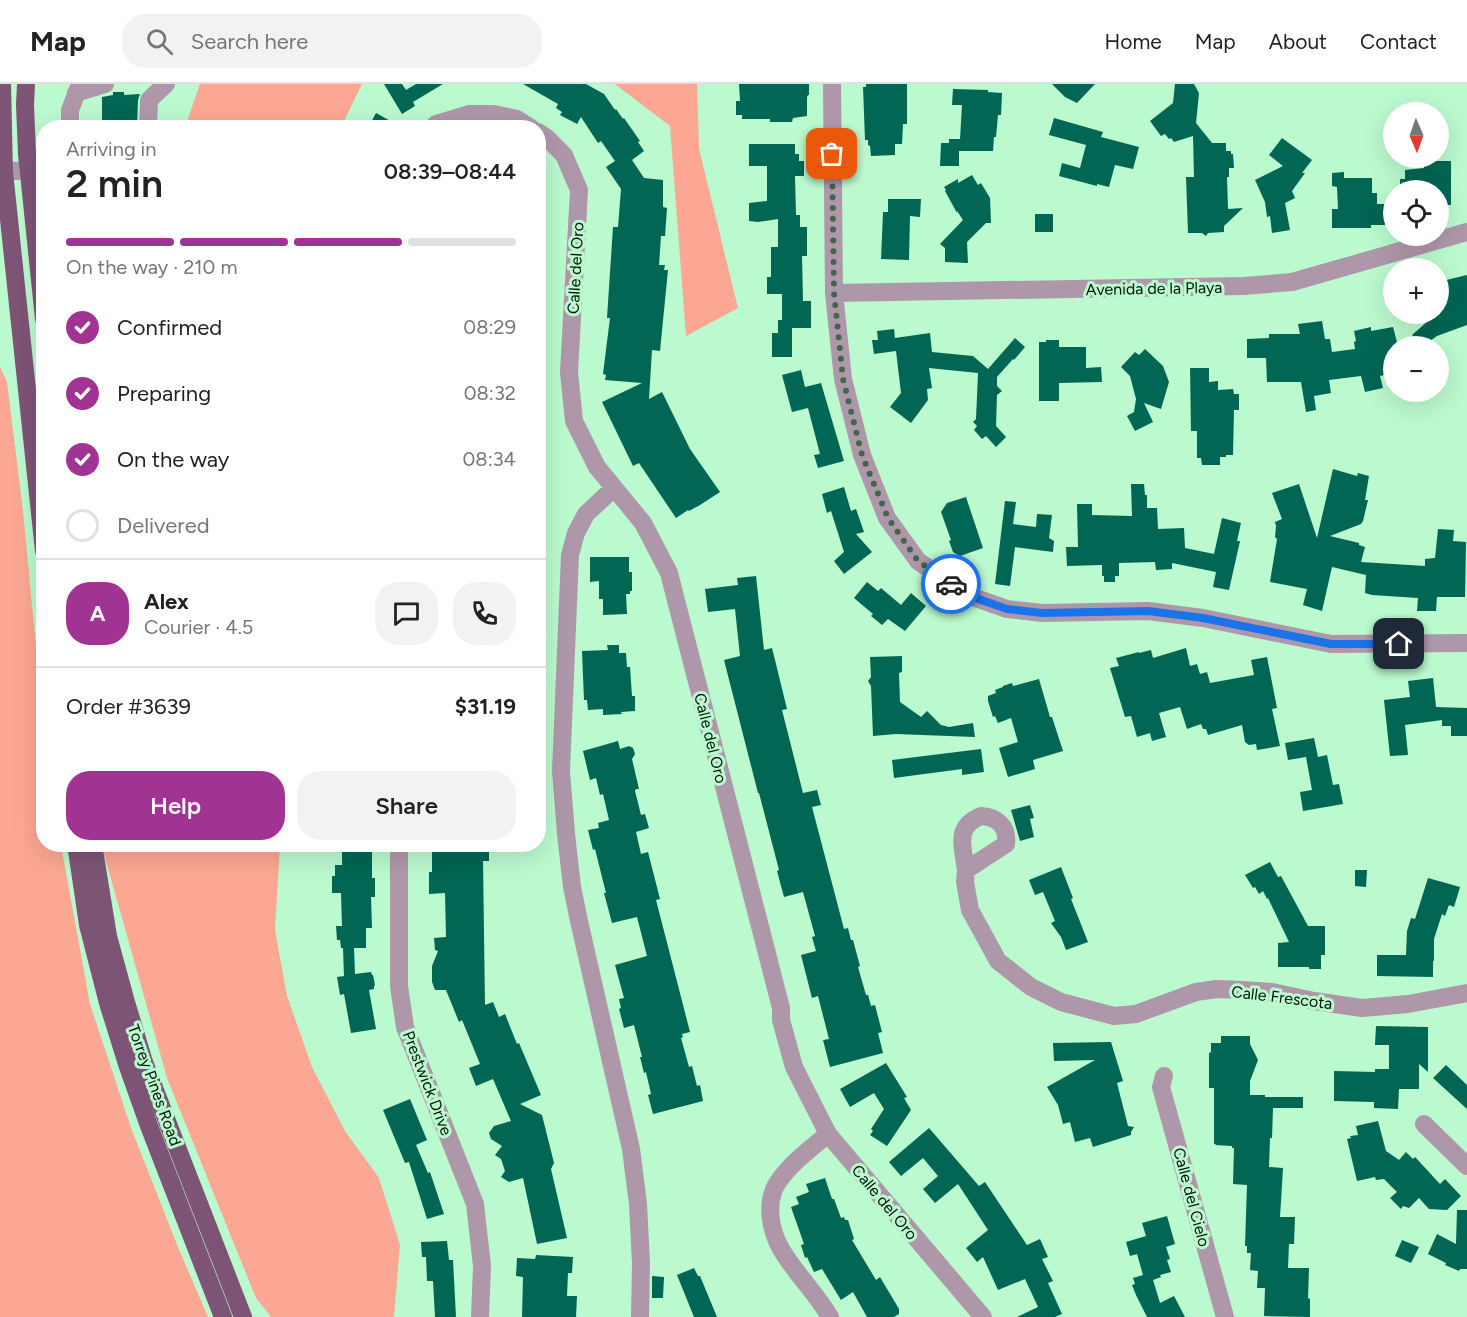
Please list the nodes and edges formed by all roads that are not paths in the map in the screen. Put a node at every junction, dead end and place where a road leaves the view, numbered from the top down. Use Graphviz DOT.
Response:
graph roads {
  1 [pos="2,84"];
  2 [pos="26,84"];
  3 [pos="105,84"];
  4 [pos="166,84"];
  5 [pos="832,84"];
  6 [pos="78,88"];
  7 [pos="146,92"];
  8 [pos="70,120"];
  9 [pos="148,120"];
  10 [pos="452,120"];
  11 [pos="519,120"];
  12 [pos="546,137"];
  13 [pos="19,171"];
  14 [pos="1467,232"];
  15 [pos="36,272"];
  16 [pos="834,293"];
  17 [pos="36,429"];
  18 [pos="614,488"];
  19 [pos="1467,643"];
  20 [pos="77,852"];
  21 [pos="94,852"];
  22 [pos="399,852"];
  23 [pos="966,870"];
  24 [pos="1467,993"];
  25 [pos="1164,1076"];
  26 [pos="1425,1124"];
  27 [pos="828,1134"];
  28 [pos="1467,1166"];
  29 [pos="223,1317"];
  30 [pos="243,1317"];
  31 [pos="480,1317"];
  32 [pos="639,1317"];
  33 [pos="830,1317"];
  34 [pos="983,1317"];
  35 [pos="1225,1317"];
  1 -- 13 [label="main road"];
  2 -- 13 [label="main road"];
  3 -- 6 [label="street"];
  4 -- 7 [label="street"];
  5 -- 16 [label="street"];
  6 -- 8 [label="street"];
  7 -- 9 [label="street"];
  10 -- 11 [label="street"];
  12 -- 18 [label="street, Calle del Oro"];
  13 -- 15 [label="main road"];
  13 -- 17 [label="main road"];
  14 -- 16 [label="street, Avenida de la Playa"];
  16 -- 19 [label="street"];
  18 -- 27 [label="street, Calle del Oro"];
  18 -- 32 [label="street"];
  20 -- 29 [label="main road, Torrey Pines Road"];
  21 -- 30 [label="main road, Torrey Pines Road"];
  22 -- 31 [label="street, Prestwick Drive"];
  23 -- 24 [label="street, Calle Frescota"];
  25 -- 35 [label="street, Calle del Cielo"];
  26 -- 28 [label="street"];
  27 -- 33 [label="street"];
  27 -- 34 [label="street, Calle del Oro"];
}
